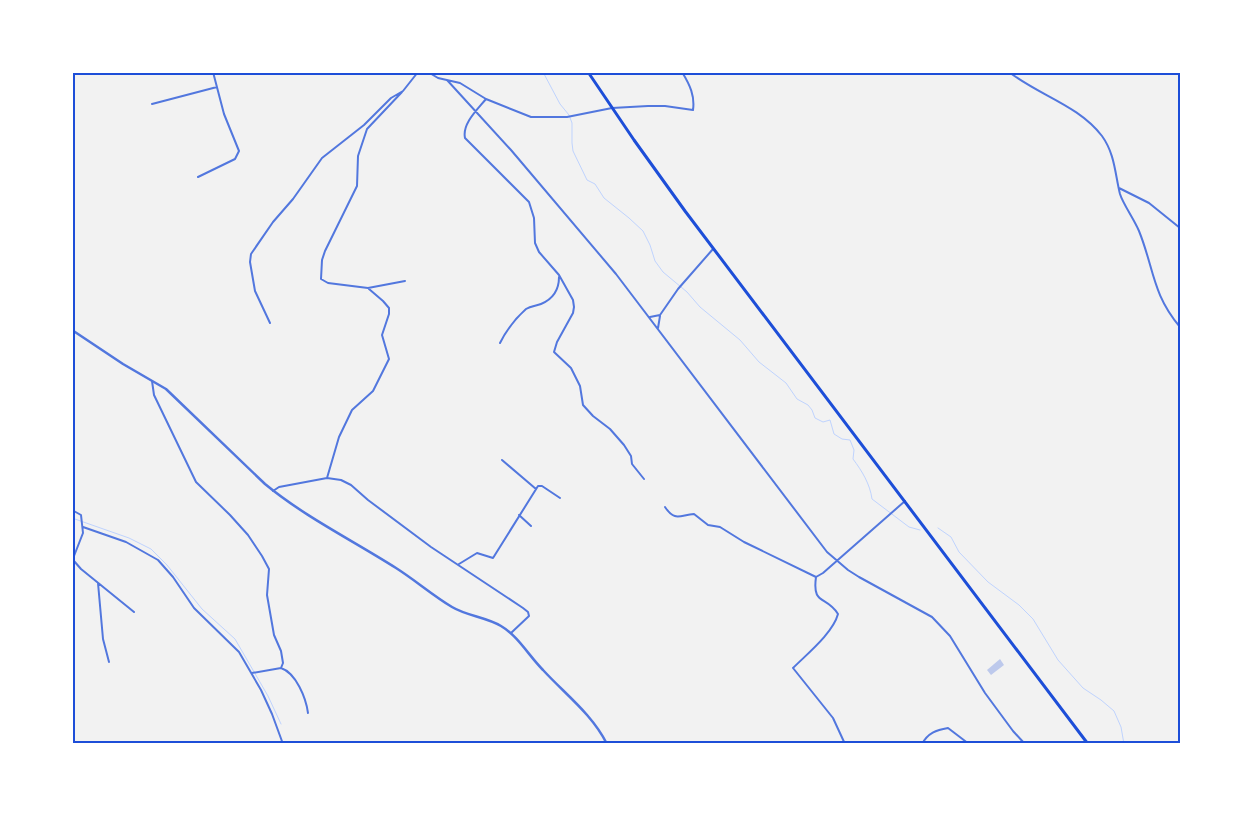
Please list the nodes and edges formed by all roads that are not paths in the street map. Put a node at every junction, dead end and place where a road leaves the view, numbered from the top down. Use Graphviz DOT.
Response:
graph roads {
  1 [pos="213,72"];
  2 [pos="418,72"];
  3 [pos="428,72"];
  4 [pos="588,72"];
  5 [pos="682,72"];
  6 [pos="1009,72"];
  7 [pos="448,80"];
  8 [pos="216,86"];
  9 [pos="403,90"];
  10 [pos="486,100"];
  11 [pos="152,104"];
  12 [pos="612,108"];
  13 [pos="475,112"];
  14 [pos="198,177"];
  15 [pos="1119,188"];
  16 [pos="1180,228"];
  17 [pos="714,248"];
  18 [pos="559,275"];
  19 [pos="404,281"];
  20 [pos="368,288"];
  21 [pos="660,315"];
  22 [pos="650,317"];
  23 [pos="270,323"];
  24 [pos="1180,327"];
  25 [pos="658,328"];
  26 [pos="72,330"];
  27 [pos="500,344"];
  28 [pos="152,381"];
  29 [pos="502,460"];
  30 [pos="327,478"];
  31 [pos="644,479"];
  32 [pos="536,489"];
  33 [pos="274,491"];
  34 [pos="560,498"];
  35 [pos="905,501"];
  36 [pos="665,507"];
  37 [pos="72,510"];
  38 [pos="519,515"];
  39 [pos="531,526"];
  40 [pos="83,527"];
  41 [pos="837,561"];
  42 [pos="459,564"];
  43 [pos="816,577"];
  44 [pos="98,583"];
  45 [pos="134,612"];
  46 [pos="511,633"];
  47 [pos="109,662"];
  48 [pos="281,668"];
  49 [pos="252,673"];
  50 [pos="308,713"];
  51 [pos="1086,743"];
  52 [pos="283,744"];
  53 [pos="607,744"];
  54 [pos="845,744"];
  55 [pos="922,744"];
  56 [pos="969,744"];
  57 [pos="1024,744"];
  1 -- 8 [label="street"];
  2 -- 9 [label="street"];
  3 -- 7 [label="street"];
  4 -- 12 [label="main road"];
  5 -- 12 [label="street"];
  6 -- 15 [label="street"];
  7 -- 10 [label="street"];
  7 -- 13 [label="street"];
  8 -- 11 [label="street"];
  8 -- 14 [label="street"];
  9 -- 20 [label="street"];
  9 -- 23 [label="street"];
  10 -- 12 [label="street"];
  10 -- 13 [label="street"];
  12 -- 17 [label="main road"];
  13 -- 18 [label="street"];
  13 -- 22 [label="street"];
  15 -- 16 [label="street"];
  15 -- 24 [label="street"];
  17 -- 21 [label="street"];
  17 -- 35 [label="main road"];
  18 -- 27 [label="street"];
  18 -- 31 [label="street"];
  19 -- 20 [label="street"];
  20 -- 30 [label="street"];
  21 -- 22 [label="street"];
  21 -- 25 [label="street"];
  22 -- 25 [label="street"];
  25 -- 41 [label="street"];
  26 -- 28 [label="street"];
  28 -- 33 [label="street"];
  28 -- 48 [label="street"];
  29 -- 32 [label="street"];
  30 -- 33 [label="street"];
  30 -- 42 [label="street"];
  32 -- 34 [label="street"];
  32 -- 38 [label="street"];
  33 -- 46 [label="street"];
  35 -- 41 [label="street"];
  35 -- 51 [label="main road"];
  36 -- 43 [label="street"];
  37 -- 40 [label="street"];
  38 -- 39 [label="street"];
  38 -- 42 [label="street"];
  40 -- 44 [label="street"];
  40 -- 49 [label="street"];
  41 -- 43 [label="street"];
  41 -- 57 [label="street"];
  42 -- 46 [label="street"];
  43 -- 54 [label="street"];
  44 -- 45 [label="street"];
  44 -- 47 [label="street"];
  46 -- 53 [label="street"];
  48 -- 49 [label="street"];
  48 -- 50 [label="street"];
  49 -- 52 [label="street"];
  55 -- 56 [label="street"];
}
